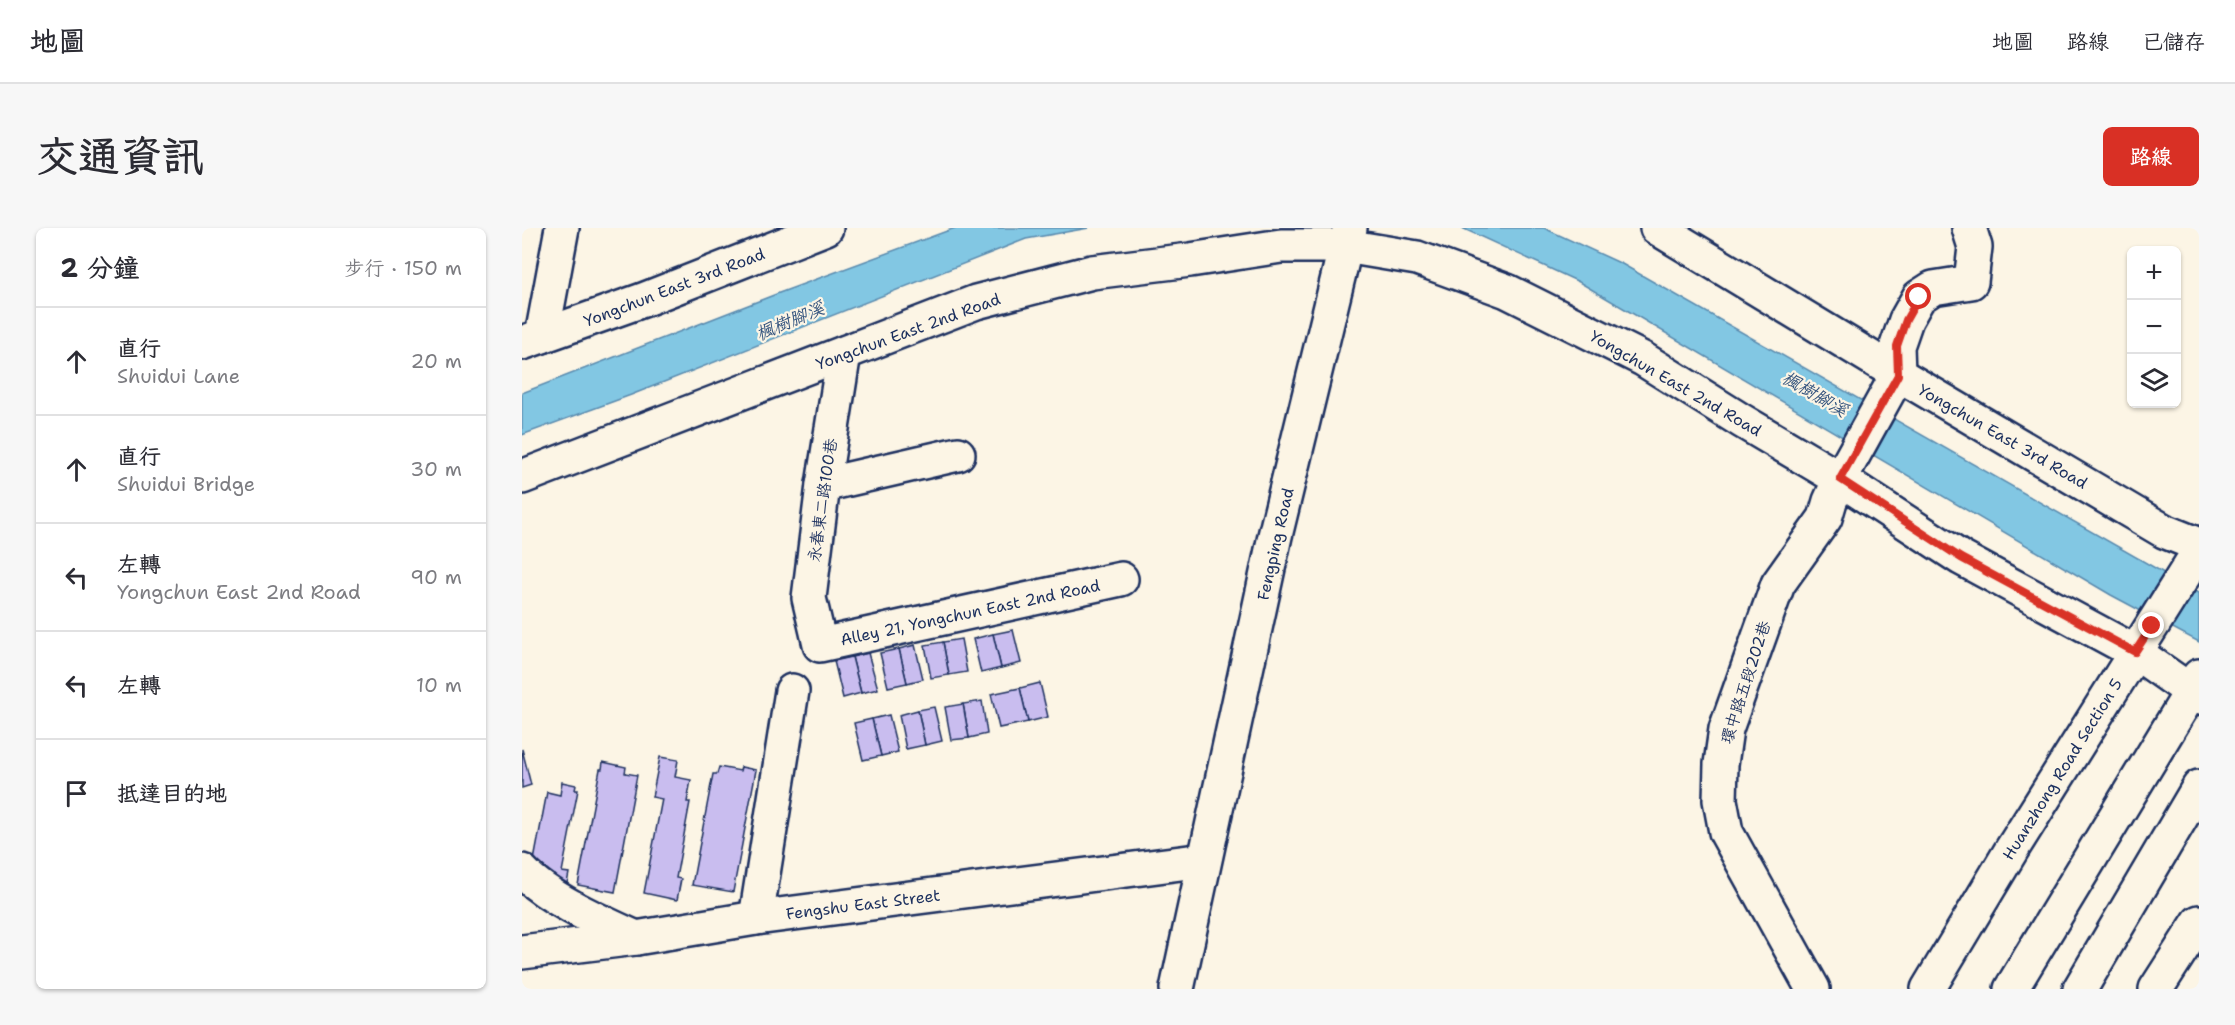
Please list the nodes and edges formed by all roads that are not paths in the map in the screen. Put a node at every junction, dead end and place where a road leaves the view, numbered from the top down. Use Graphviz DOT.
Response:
graph roads {
  1 [pos="562,228"];
  2 [pos="826,228"];
  3 [pos="1657,228"];
  4 [pos="1969,228"];
  5 [pos="781,237"];
  6 [pos="1347,237"];
  7 [pos="532,339"];
  8 [pos="844,354"];
  9 [pos="1898,375"];
  10 [pos="958,454"];
  11 [pos="522,477"];
  12 [pos="1840,479"];
  13 [pos="823,484"];
  14 [pos="2198,550"];
  15 [pos="1121,579"];
  16 [pos="820,645"];
  17 [pos="2138,646"];
  18 [pos="2196,686"];
  19 [pos="792,691"];
  20 [pos="2199,787"];
  21 [pos="1204,860"];
  22 [pos="522,871"];
  23 [pos="756,918"];
  24 [pos="2199,922"];
  25 [pos="636,938"];
  26 [pos="522,952"];
  27 [pos="1177,989"];
  28 [pos="1813,989"];
  29 [pos="1928,989"];
  30 [pos="2011,989"];
  31 [pos="2080,989"];
  32 [pos="2156,989"];
  1 -- 7 [label="street"];
  2 -- 5 [label="street, Yongchun East 3rd Road"];
  3 -- 9 [label="street, Yongchun East 3rd Road"];
  4 -- 9 [label="street"];
  5 -- 7 [label="street, Yongchun East 3rd Road"];
  6 -- 8 [label="street, Yongchun East 2nd Road"];
  6 -- 12 [label="street, Yongchun East 2nd Road"];
  6 -- 21 [label="street, Fengping Road"];
  8 -- 11 [label="street, Yongchun East 2nd Road"];
  8 -- 13 [label="street, 永春東二路100巷"];
  9 -- 12 [label="street, 環中路五段202巷"];
  9 -- 14 [label="street, Yongchun East 3rd Road"];
  10 -- 13 [label="street"];
  12 -- 17 [label="street, Yongchun East 2nd Road"];
  12 -- 28 [label="street, 環中路五段202巷"];
  13 -- 16 [label="street, 永春東二路100巷"];
  14 -- 17 [label="street, Huanzhong Road Section 5"];
  15 -- 16 [label="street, Alley 21, Yongchun East 2nd Road"];
  17 -- 18 [label="street, Yongchun East 2nd Road"];
  17 -- 29 [label="street, Huanzhong Road Section 5"];
  18 -- 30 [label="street"];
  19 -- 23 [label="street"];
  20 -- 31 [label="street"];
  21 -- 23 [label="street, Fengshu East Street"];
  21 -- 27 [label="street, Fengping Road"];
  22 -- 25 [label="street"];
  23 -- 25 [label="street, Fengshu East Street"];
  24 -- 32 [label="street"];
  25 -- 26 [label="street, Fengshu East Street"];
}
